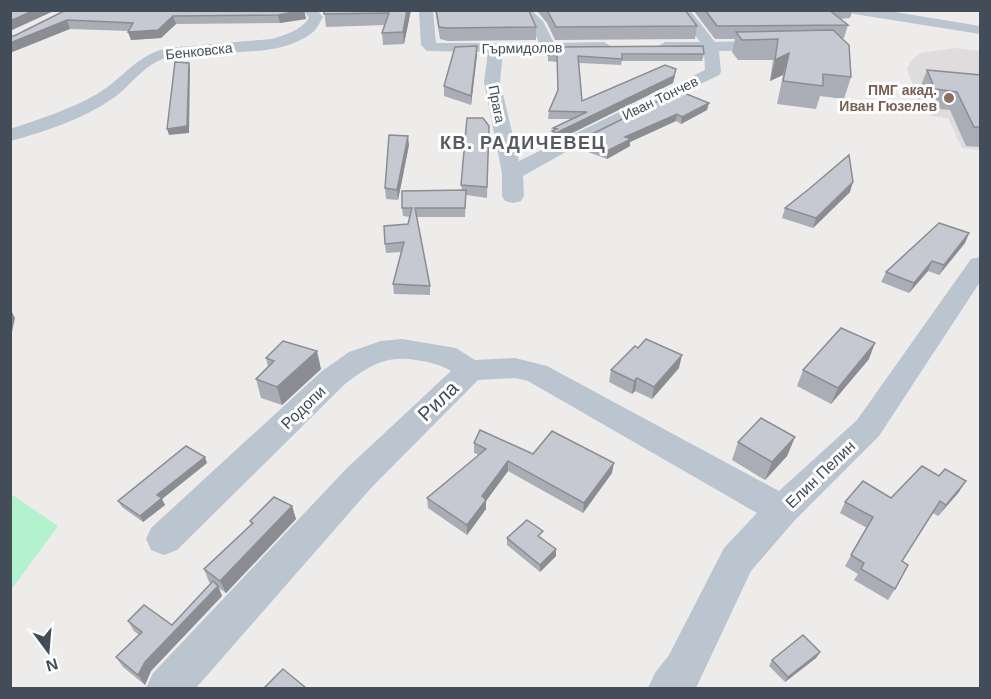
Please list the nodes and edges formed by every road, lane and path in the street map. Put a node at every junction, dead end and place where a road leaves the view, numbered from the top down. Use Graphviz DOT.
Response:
graph roads {
  1 [pos="309,10"];
  2 [pos="426,10"];
  3 [pos="518,10"];
  4 [pos="683,10"];
  5 [pos="854,10"];
  6 [pos="981,30"];
  7 [pos="793,45"];
  8 [pos="548,47"];
  9 [pos="618,47"];
  10 [pos="653,47"];
  11 [pos="711,47"];
  12 [pos="496,48"];
  13 [pos="10,135"];
  14 [pos="512,173"];
  15 [pos="513,196"];
  16 [pos="981,264"];
  17 [pos="470,369"];
  18 [pos="783,510"];
  19 [pos="164,539"];
  20 [pos="168,688"];
  21 [pos="670,688"];
  1 -- 13 [label="street, Бенковска"];
  2 -- 12 [label="street, Гърмидолов"];
  3 -- 8 [label="street"];
  4 -- 11 [label="street"];
  5 -- 6 [label="street"];
  7 -- 11 [label="street"];
  8 -- 9 [label="street, Гърмидолов"];
  8 -- 12 [label="street, Гърмидолов"];
  10 -- 11 [label="street"];
  11 -- 14 [label="street, Иван Тончев"];
  12 -- 14 [label="street, Прага"];
  14 -- 15 [label="street, Прага"];
  16 -- 18 [label="street, Елин Пелин"];
  17 -- 18 [label="street, Рила"];
  17 -- 19 [label="street, Родопи"];
  17 -- 20 [label="street, Рила"];
  18 -- 21 [label="street, Елин Пелин"];
}
